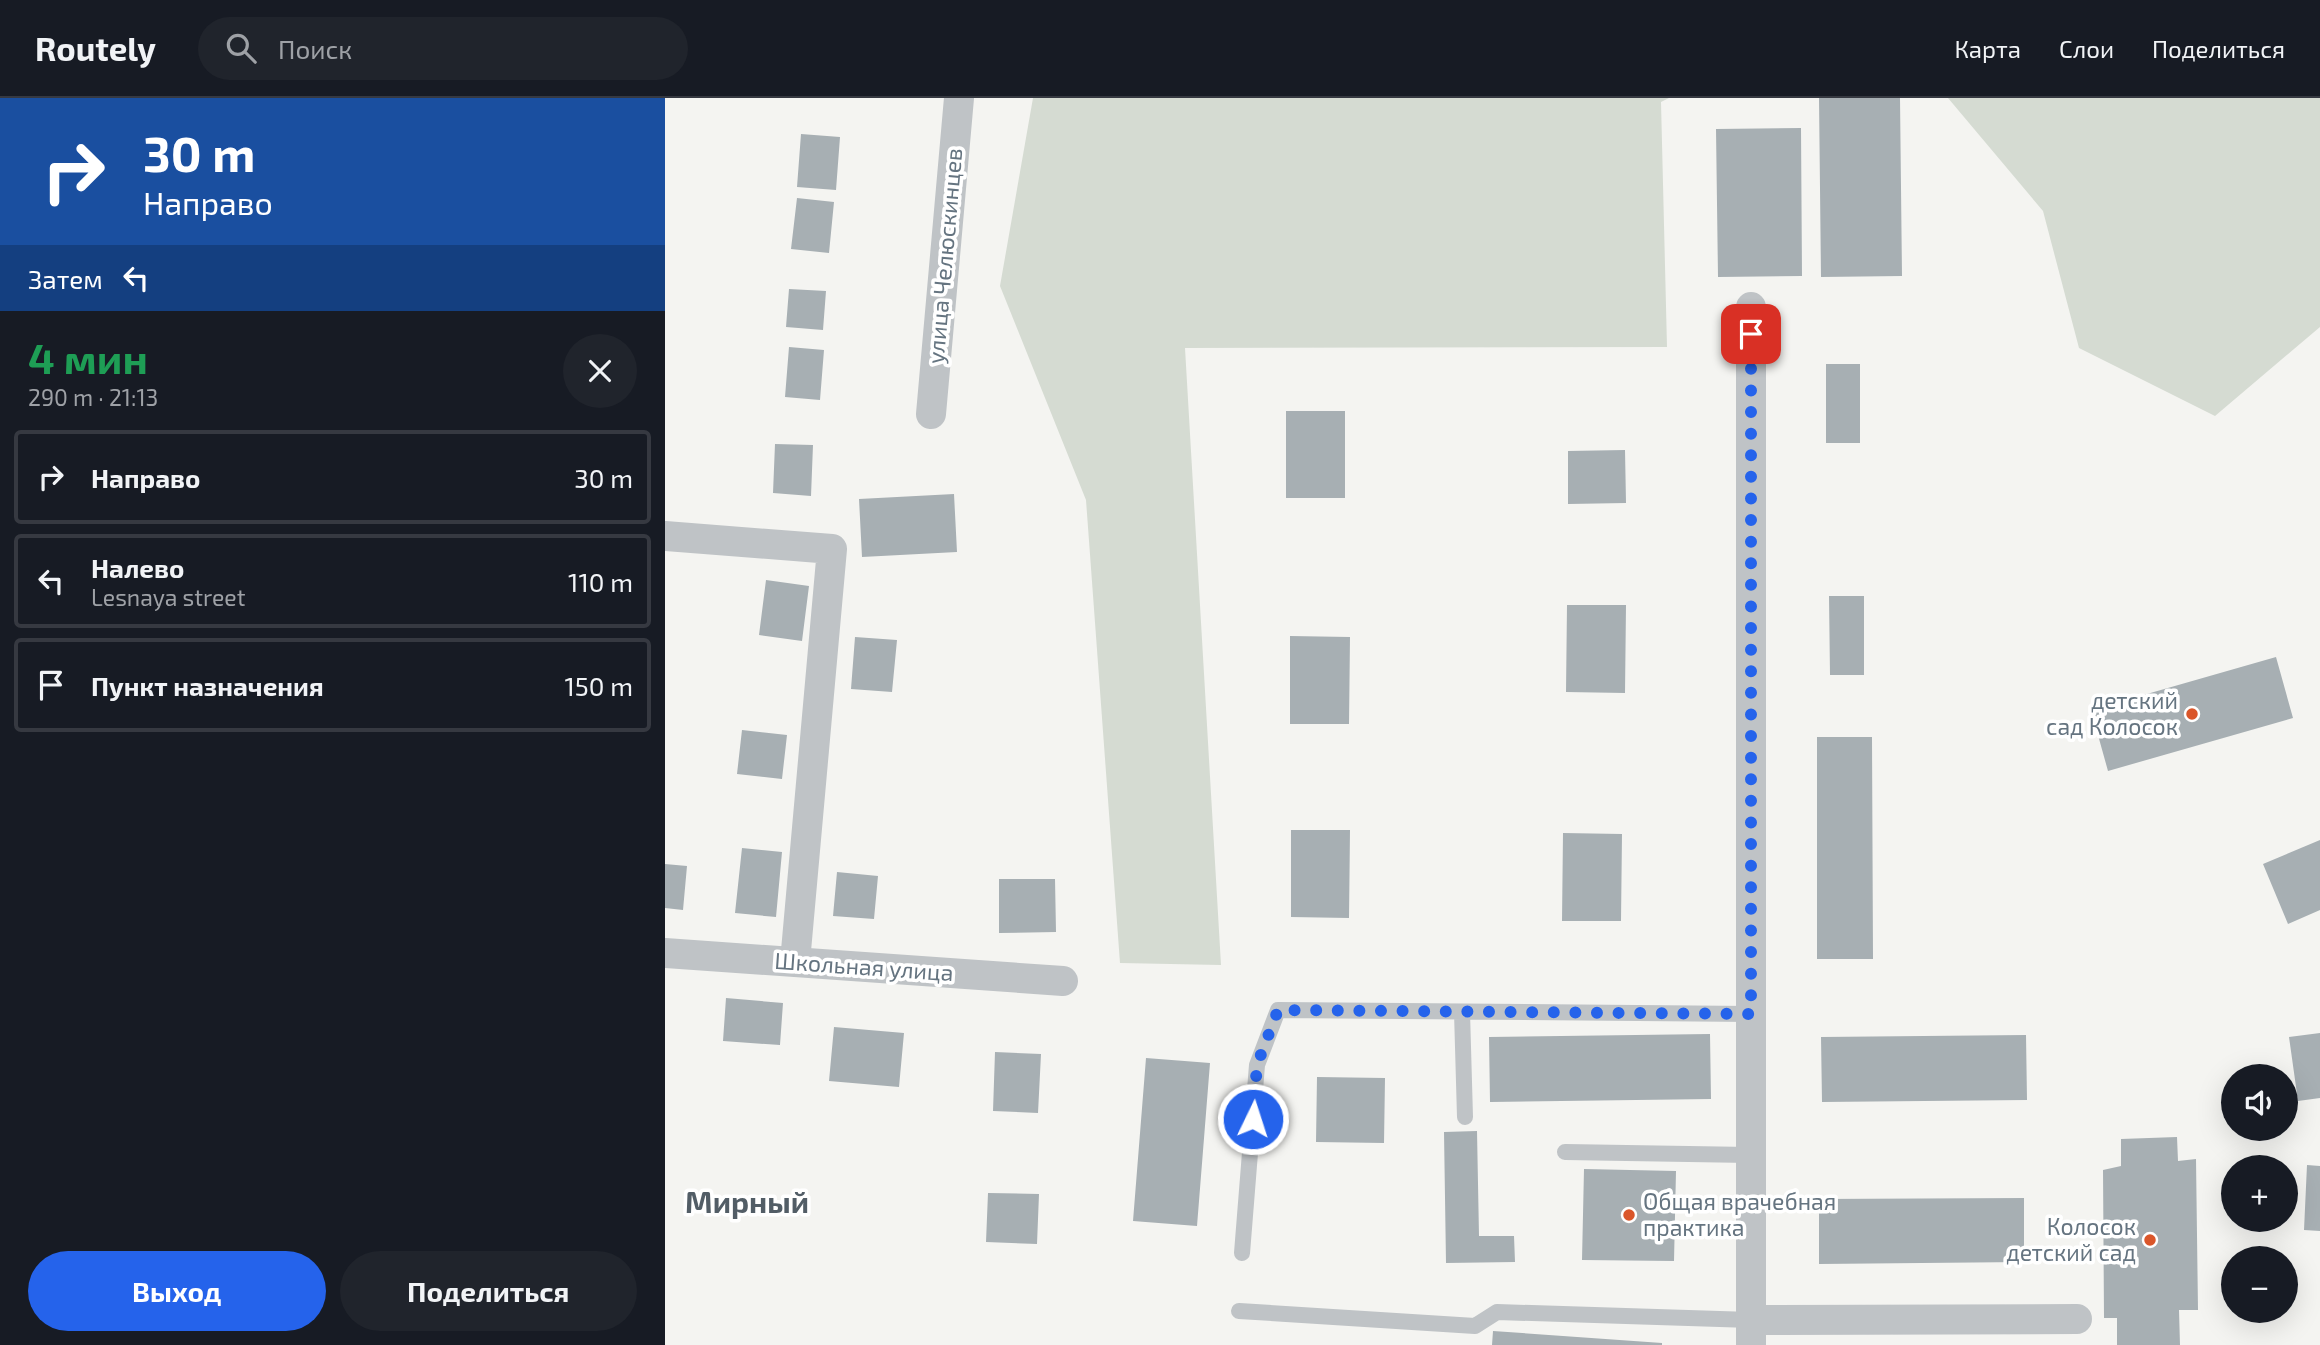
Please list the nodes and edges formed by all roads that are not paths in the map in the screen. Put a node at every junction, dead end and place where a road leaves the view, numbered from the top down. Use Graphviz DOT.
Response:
graph roads {
  1 [pos="959,98"];
  2 [pos="1751,307"];
  3 [pos="931,414"];
  4 [pos="665,536"];
  5 [pos="665,953"];
  6 [pos="795,962"];
  7 [pos="1063,981"];
  8 [pos="1462,1012"];
  9 [pos="1751,1014"];
  10 [pos="1465,1117"];
  11 [pos="1565,1152"];
  12 [pos="1751,1155"];
  13 [pos="1242,1253"];
  14 [pos="1239,1311"];
  15 [pos="2077,1318"];
  16 [pos="1751,1333"];
  1 -- 3 [label="street, улица Челюскинцев"];
  2 -- 9 [label="street"];
  4 -- 6 [label="street"];
  5 -- 6 [label="street, Школьная улица"];
  6 -- 7 [label="street, Школьная улица"];
  8 -- 9 [label="lane"];
  8 -- 10 [label="lane"];
  8 -- 13 [label="lane"];
  9 -- 12 [label="street"];
  11 -- 12 [label="lane"];
  12 -- 16 [label="street"];
  14 -- 16 [label="lane"];
  15 -- 16 [label="street"];
}
